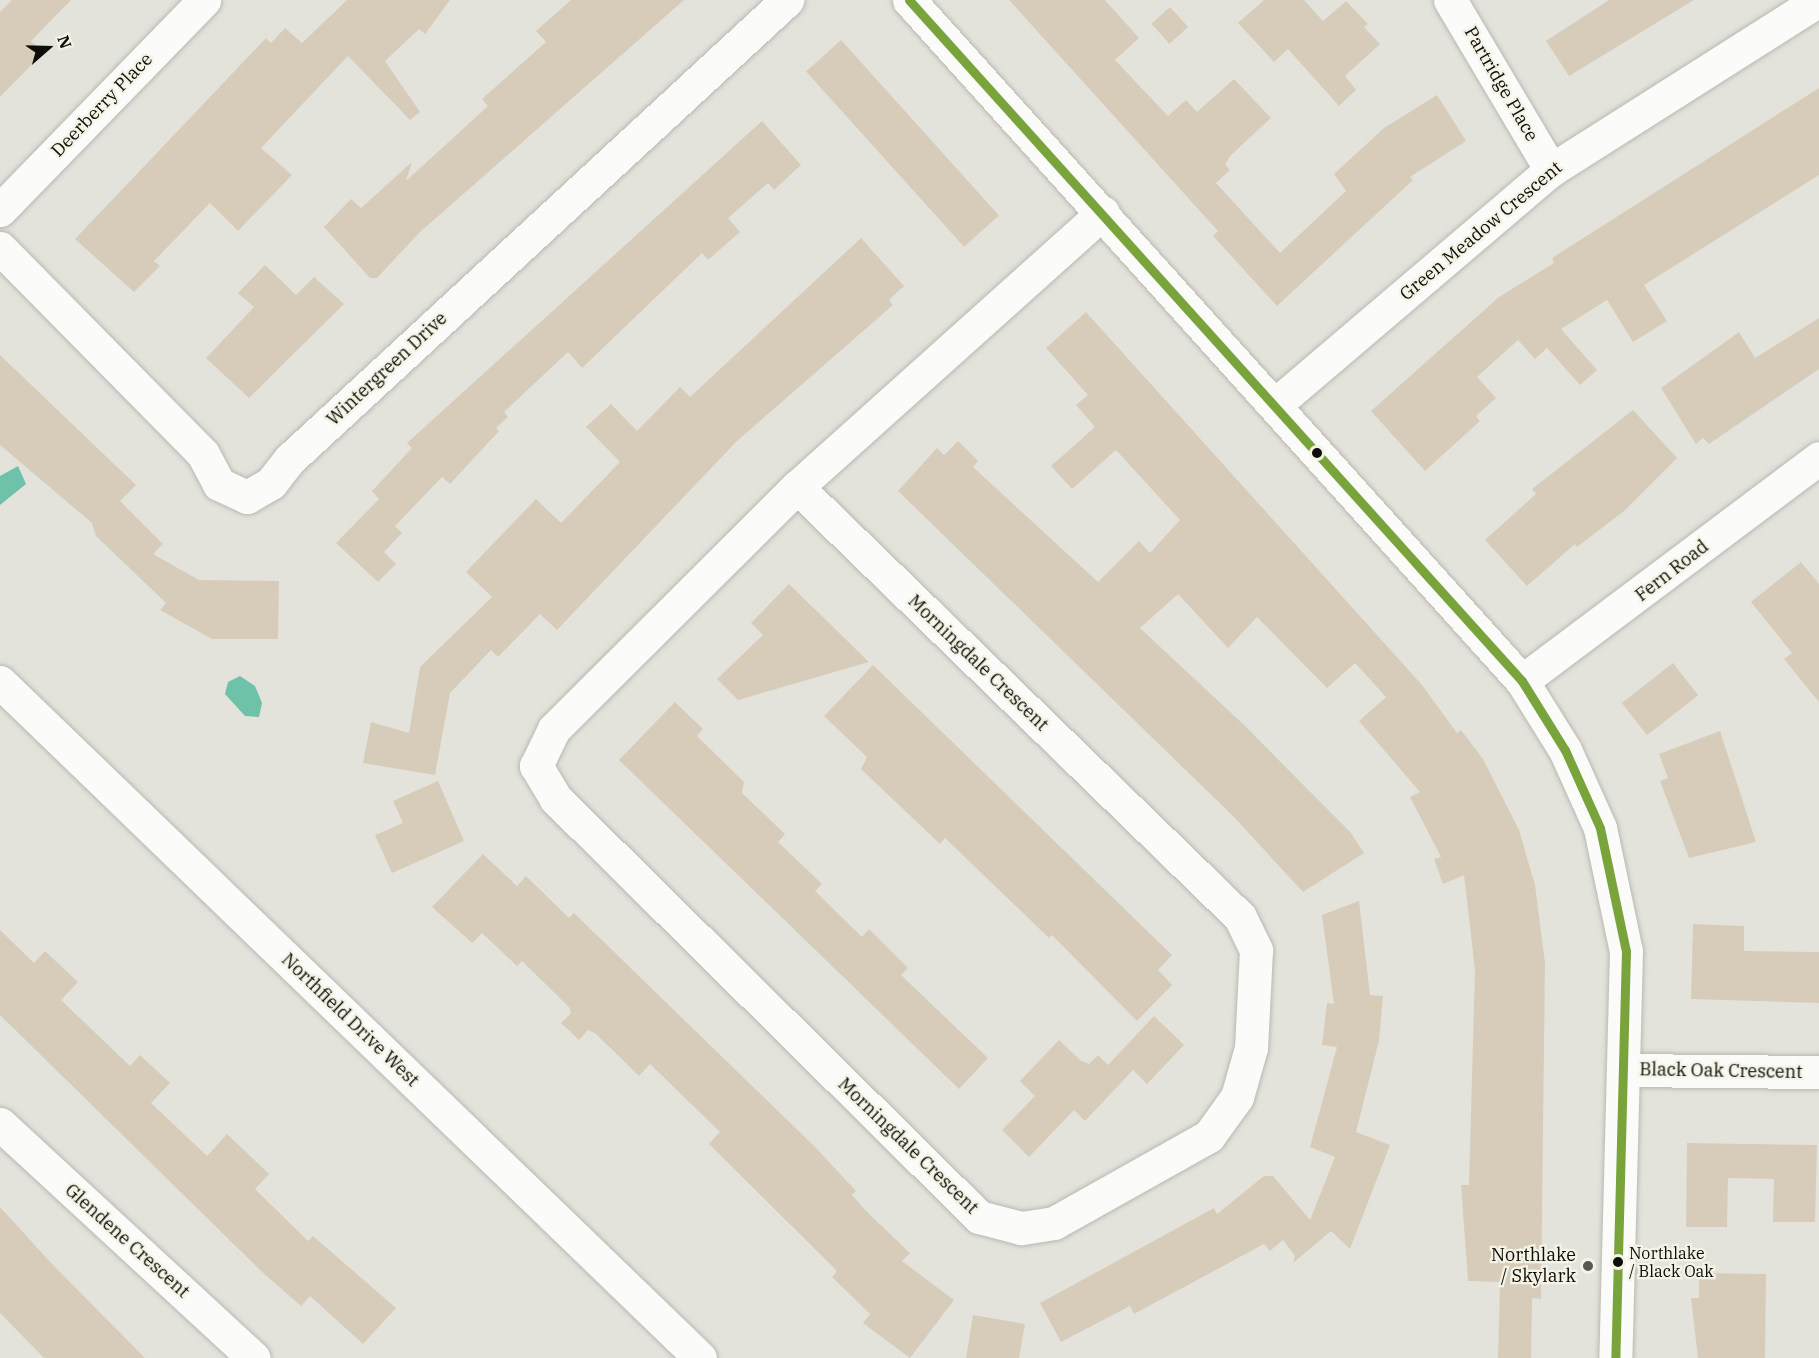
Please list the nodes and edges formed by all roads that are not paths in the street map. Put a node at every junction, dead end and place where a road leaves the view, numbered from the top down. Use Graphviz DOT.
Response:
graph roads {
  1 [pos="204,0"];
  2 [pos="787,0"];
  3 [pos="909,0"];
  4 [pos="1450,0"];
  5 [pos="1819,0"];
  6 [pos="1551,170"];
  7 [pos="0,210"];
  8 [pos="1103,212"];
  9 [pos="0,248"];
  10 [pos="1277,403"];
  11 [pos="1817,463"];
  12 [pos="797,487"];
  13 [pos="1522,681"];
  14 [pos="0,682"];
  15 [pos="1623,1070"];
  16 [pos="1819,1072"];
  17 [pos="3,1133"];
  18 [pos="254,1358"];
  19 [pos="700,1358"];
  20 [pos="1615,1358"];
  1 -- 7 [label="street, Deerberry Place"];
  2 -- 9 [label="street, Wintergreen Drive"];
  3 -- 8 [label="street"];
  4 -- 6 [label="street, Partridge Place"];
  5 -- 6 [label="street, Green Meadow Crescent"];
  6 -- 10 [label="street, Green Meadow Crescent"];
  8 -- 10 [label="street"];
  8 -- 12 [label="street, Morningdale Crescent"];
  10 -- 13 [label="street"];
  11 -- 13 [label="street, Fern Road"];
  12 -- 12 [label="street, Morningdale Crescent"];
  13 -- 15 [label="street"];
  14 -- 19 [label="street, Northfield Drive West"];
  15 -- 16 [label="street, Black Oak Crescent"];
  15 -- 20 [label="street"];
  17 -- 18 [label="street, Glendene Crescent"];
}
